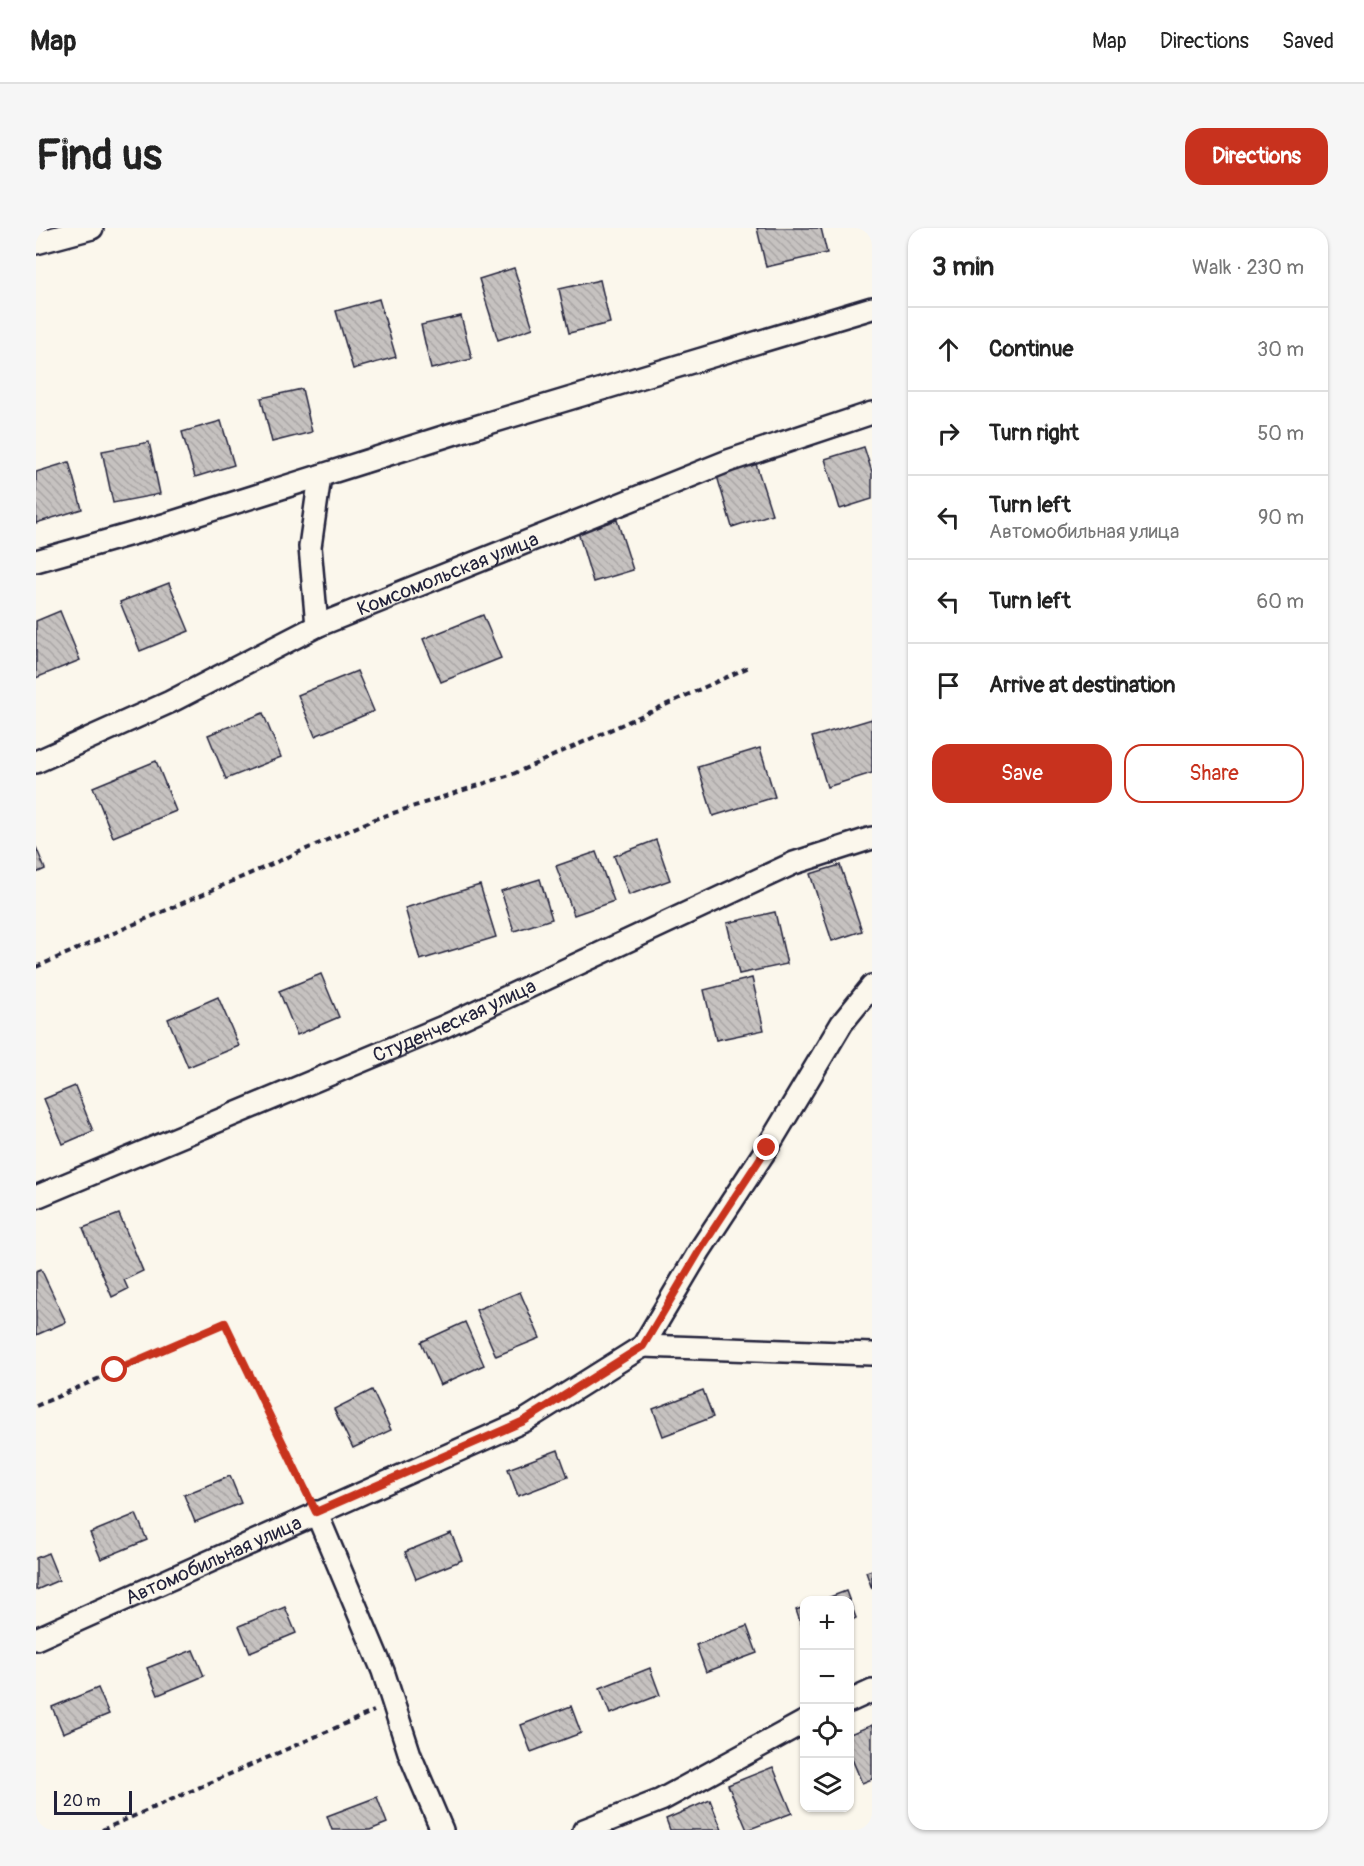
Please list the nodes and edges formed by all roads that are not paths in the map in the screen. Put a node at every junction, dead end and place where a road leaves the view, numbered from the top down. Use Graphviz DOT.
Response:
graph roads {
  1 [pos="92,228"];
  2 [pos="36,243"];
  3 [pos="872,308"];
  4 [pos="872,413"];
  5 [pos="320,476"];
  6 [pos="36,561"];
  7 [pos="317,626"];
  8 [pos="36,762"];
  9 [pos="870,844"];
  10 [pos="872,986"];
  11 [pos="36,1197"];
  12 [pos="643,1346"];
  13 [pos="872,1354"];
  14 [pos="316,1512"];
  15 [pos="36,1639"];
  16 [pos="872,1691"];
  17 [pos="854,1699"];
  18 [pos="800,1724"];
  19 [pos="442,1830"];
  20 [pos="584,1830"];
  1 -- 2 [label="street"];
  3 -- 5 [label="street"];
  4 -- 7 [label="street, Комсомольская улица"];
  5 -- 6 [label="street"];
  5 -- 7 [label="street"];
  7 -- 8 [label="street, Комсомольская улица"];
  9 -- 11 [label="street, Студенческая улица"];
  10 -- 12 [label="street"];
  12 -- 13 [label="street"];
  12 -- 14 [label="street, Автомобильная улица"];
  14 -- 15 [label="street, Автомобильная улица"];
  14 -- 19 [label="street"];
  16 -- 17 [label="street"];
  18 -- 20 [label="street"];
}
